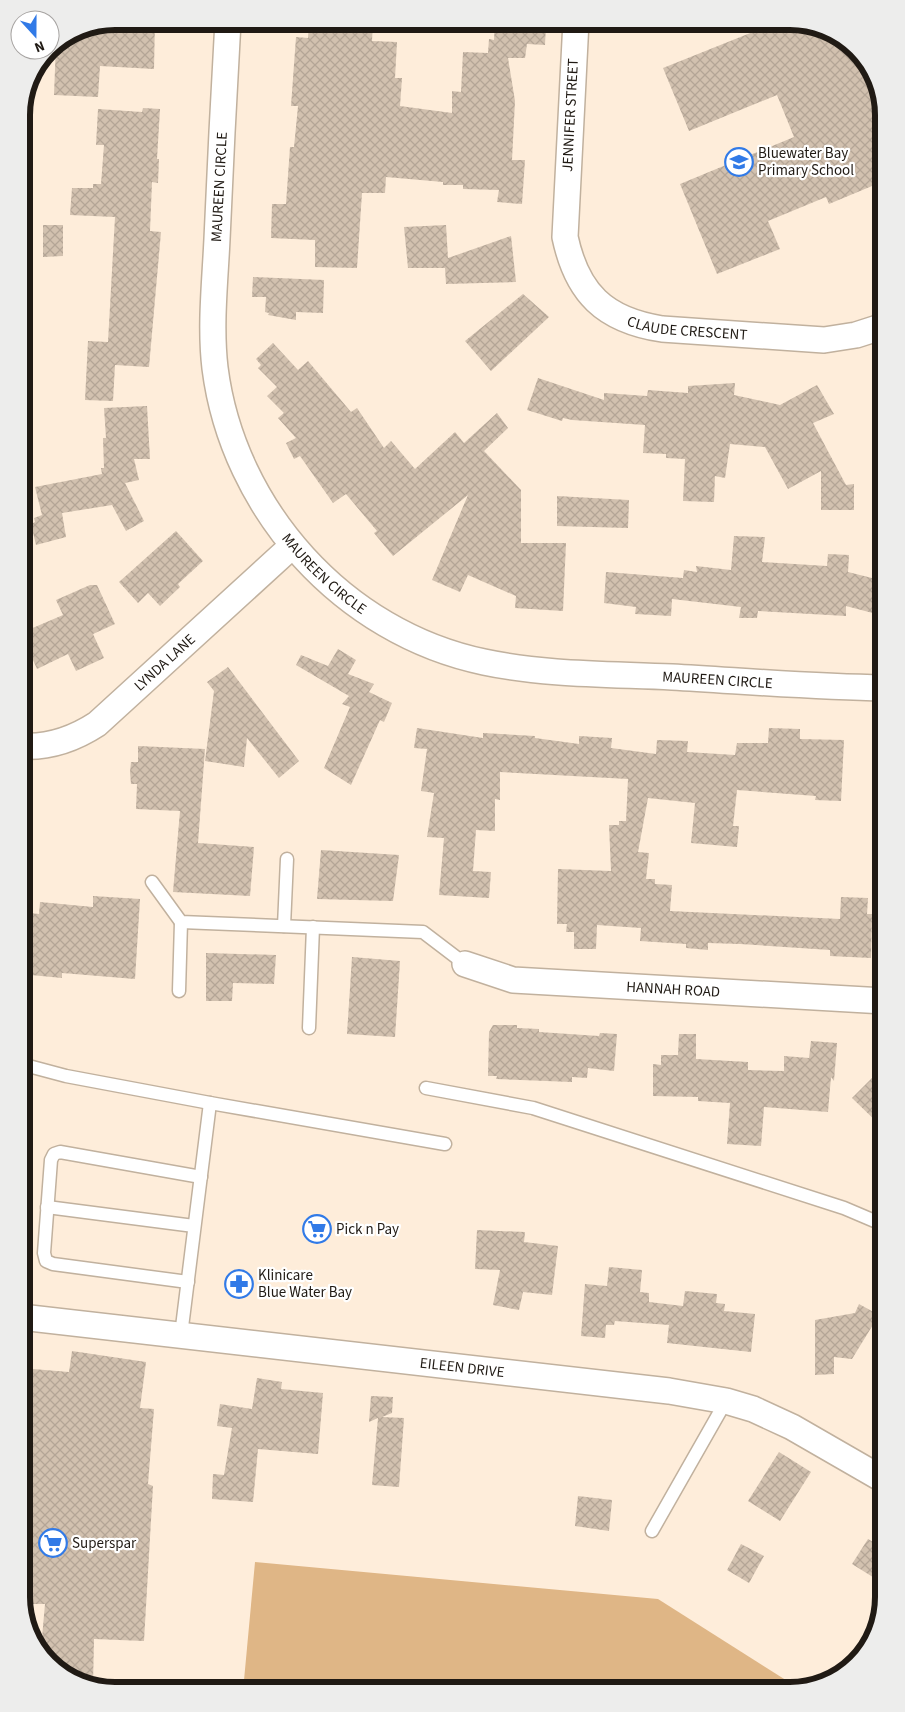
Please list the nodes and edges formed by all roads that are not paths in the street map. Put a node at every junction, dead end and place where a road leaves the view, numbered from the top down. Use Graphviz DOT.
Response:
graph roads {
  1 [pos="228,30"];
  2 [pos="575,30"];
  3 [pos="565,209"];
  4 [pos="875,329"];
  5 [pos="292,546"];
  6 [pos="875,688"];
  7 [pos="30,745"];
  8 [pos="287,859"];
  9 [pos="152,882"];
  10 [pos="181,922"];
  11 [pos="284,926"];
  12 [pos="313,927"];
  13 [pos="465,964"];
  14 [pos="178,991"];
  15 [pos="875,1000"];
  16 [pos="309,1028"];
  17 [pos="30,1066"];
  18 [pos="426,1088"];
  19 [pos="210,1103"];
  20 [pos="446,1144"];
  21 [pos="200,1177"];
  22 [pos="47,1207"];
  23 [pos="875,1221"];
  24 [pos="194,1226"];
  25 [pos="188,1282"];
  26 [pos="30,1318"];
  27 [pos="181,1335"];
  28 [pos="726,1401"];
  29 [pos="875,1475"];
  30 [pos="652,1531"];
  1 -- 5 [label="street, MAUREEN CIRCLE"];
  2 -- 3 [label="street, JENNIFER STREET"];
  3 -- 4 [label="street, CLAUDE CRESCENT"];
  5 -- 6 [label="street, MAUREEN CIRCLE"];
  5 -- 7 [label="street, LYNDA LANE"];
  8 -- 11 [label="lane"];
  9 -- 10 [label="lane"];
  10 -- 11 [label="lane"];
  10 -- 14 [label="lane"];
  11 -- 12 [label="lane"];
  12 -- 13 [label="lane"];
  12 -- 16 [label="lane"];
  13 -- 15 [label="street, HANNAH ROAD"];
  17 -- 19 [label="lane"];
  18 -- 23 [label="lane"];
  19 -- 20 [label="lane"];
  19 -- 21 [label="lane"];
  21 -- 22 [label="lane"];
  21 -- 24 [label="lane"];
  22 -- 24 [label="lane"];
  22 -- 25 [label="lane"];
  24 -- 25 [label="lane"];
  25 -- 27 [label="lane"];
  26 -- 27 [label="street, EILEEN DRIVE"];
  27 -- 28 [label="street, EILEEN DRIVE"];
  28 -- 29 [label="street, EILEEN DRIVE"];
  28 -- 30 [label="lane"];
}
